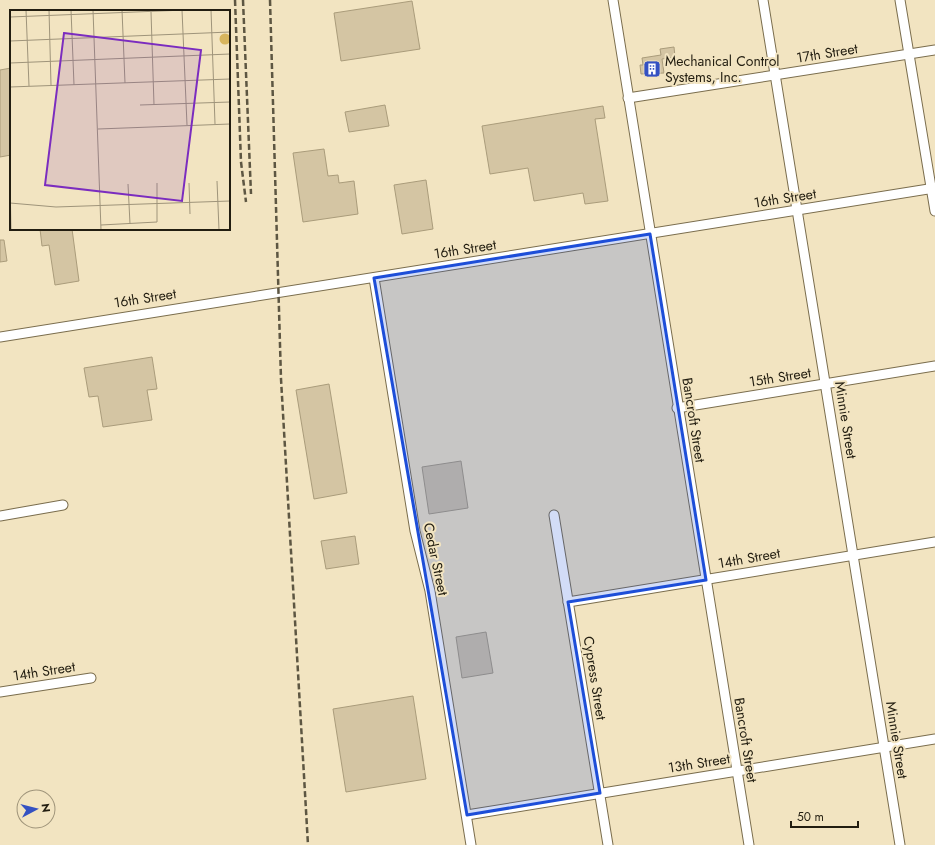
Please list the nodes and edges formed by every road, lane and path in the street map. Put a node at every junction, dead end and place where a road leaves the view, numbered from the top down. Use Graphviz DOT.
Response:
graph roads {
  1 [pos="613,0"];
  2 [pos="763,0"];
  3 [pos="900,0"];
  4 [pos="935,50"];
  5 [pos="909,54"];
  6 [pos="777,75"];
  7 [pos="628,98"];
  8 [pos="933,188"];
  9 [pos="798,210"];
  10 [pos="935,211"];
  11 [pos="650,234"];
  12 [pos="374,278"];
  13 [pos="0,336"];
  14 [pos="935,366"];
  15 [pos="826,383"];
  16 [pos="677,408"];
  17 [pos="63,505"];
  18 [pos="554,515"];
  19 [pos="0,516"];
  20 [pos="935,542"];
  21 [pos="853,555"];
  22 [pos="706,580"];
  23 [pos="568,602"];
  24 [pos="91,678"];
  25 [pos="0,692"];
  26 [pos="935,739"];
  27 [pos="884,748"];
  28 [pos="737,771"];
  29 [pos="600,792"];
  30 [pos="467,815"];
  31 [pos="471,845"];
  32 [pos="608,845"];
  33 [pos="749,845"];
  34 [pos="900,845"];
  1 -- 7 [label="street, Bancroft Street"];
  2 -- 6 [label="street, Minnie Street"];
  3 -- 5 [label="street"];
  4 -- 5 [label="street, 17th Street"];
  5 -- 6 [label="street, 17th Street"];
  5 -- 8 [label="street"];
  6 -- 7 [label="street, 17th Street"];
  6 -- 9 [label="street, Minnie Street"];
  7 -- 11 [label="street, Bancroft Street"];
  8 -- 9 [label="street, 16th Street"];
  8 -- 10 [label="street"];
  9 -- 11 [label="street, 16th Street"];
  9 -- 15 [label="street, Minnie Street"];
  11 -- 12 [label="street, 16th Street"];
  11 -- 16 [label="street, Bancroft Street"];
  12 -- 13 [label="street, 16th Street"];
  12 -- 30 [label="street, Cedar Street"];
  14 -- 15 [label="street, 15th Street"];
  15 -- 16 [label="street, 15th Street"];
  15 -- 21 [label="street, Minnie Street"];
  16 -- 22 [label="street, Bancroft Street"];
  17 -- 19 [label="street"];
  18 -- 23 [label="street, Cypress Street"];
  20 -- 21 [label="street, 14th Street"];
  21 -- 22 [label="street, 14th Street"];
  21 -- 27 [label="street, Minnie Street"];
  22 -- 23 [label="street, 14th Street"];
  22 -- 28 [label="street, Bancroft Street"];
  23 -- 29 [label="street, Cypress Street"];
  24 -- 25 [label="street, 14th Street"];
  26 -- 27 [label="street, 13th Street"];
  27 -- 28 [label="street, 13th Street"];
  27 -- 34 [label="street, Minnie Street"];
  28 -- 29 [label="street, 13th Street"];
  28 -- 33 [label="street, Bancroft Street"];
  29 -- 30 [label="street, 13th Street"];
  29 -- 32 [label="street, Cypress Street"];
  30 -- 31 [label="street, Cedar Street"];
}
